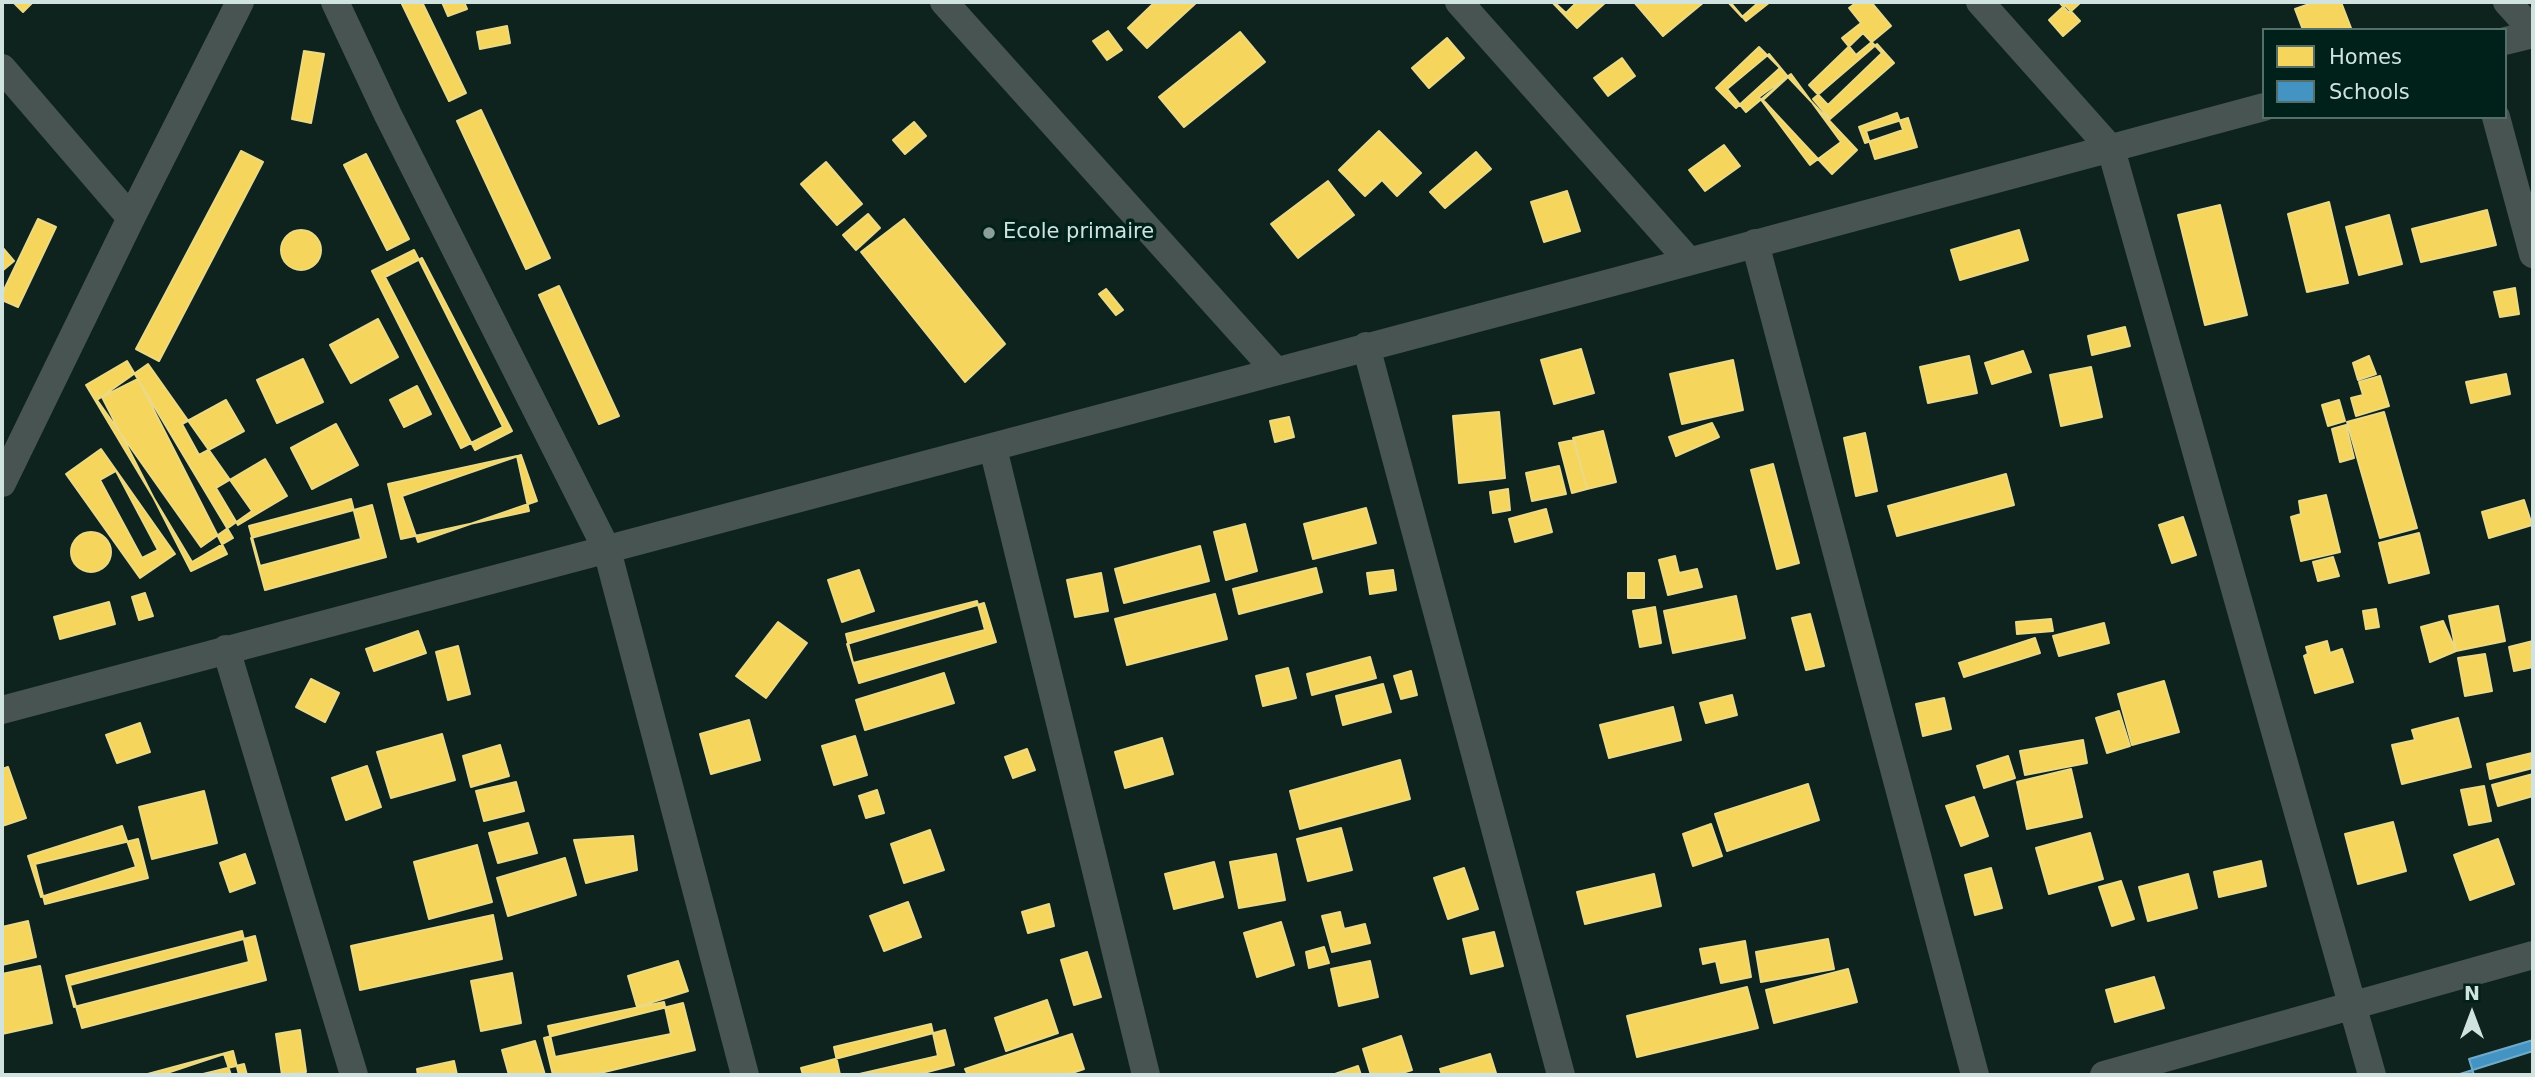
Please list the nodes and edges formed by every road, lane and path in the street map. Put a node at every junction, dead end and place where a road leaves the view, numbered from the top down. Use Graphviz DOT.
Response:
graph roads {
  1 [pos="240,2"];
  2 [pos="335,2"];
  3 [pos="944,2"];
  4 [pos="1459,2"];
  5 [pos="1980,2"];
  6 [pos="2507,2"];
  7 [pos="2533,33"];
  8 [pos="2507,40"];
  9 [pos="2,68"];
  10 [pos="2262,108"];
  11 [pos="2497,119"];
  12 [pos="2111,149"];
  13 [pos="131,218"];
  14 [pos="1755,243"];
  15 [pos="2533,254"];
  16 [pos="1688,260"];
  17 [pos="1366,346"];
  18 [pos="1275,370"];
  19 [pos="992,448"];
  20 [pos="2,483"];
  21 [pos="607,550"];
  22 [pos="226,649"];
  23 [pos="2,709"];
  24 [pos="2533,956"];
  25 [pos="2353,1005"];
  26 [pos="354,1075"];
  27 [pos="745,1075"];
  28 [pos="1146,1075"];
  29 [pos="1560,1075"];
  30 [pos="1976,1075"];
  31 [pos="2105,1075"];
  32 [pos="2372,1075"];
  1 -- 13 [label="street"];
  2 -- 21 [label="street"];
  3 -- 18 [label="street"];
  4 -- 16 [label="street"];
  5 -- 12 [label="street"];
  6 -- 7 [label="street"];
  7 -- 8 [label="street"];
  9 -- 13 [label="street"];
  10 -- 12 [label="street"];
  11 -- 15 [label="street"];
  12 -- 14 [label="street"];
  12 -- 25 [label="street"];
  13 -- 20 [label="street"];
  14 -- 16 [label="street"];
  14 -- 30 [label="street"];
  16 -- 17 [label="street"];
  17 -- 18 [label="street"];
  17 -- 29 [label="street"];
  18 -- 19 [label="street"];
  19 -- 21 [label="street"];
  19 -- 28 [label="street"];
  21 -- 22 [label="street"];
  21 -- 27 [label="street"];
  22 -- 23 [label="street"];
  22 -- 26 [label="street"];
  24 -- 25 [label="street"];
  25 -- 31 [label="street"];
  25 -- 32 [label="street"];
}
